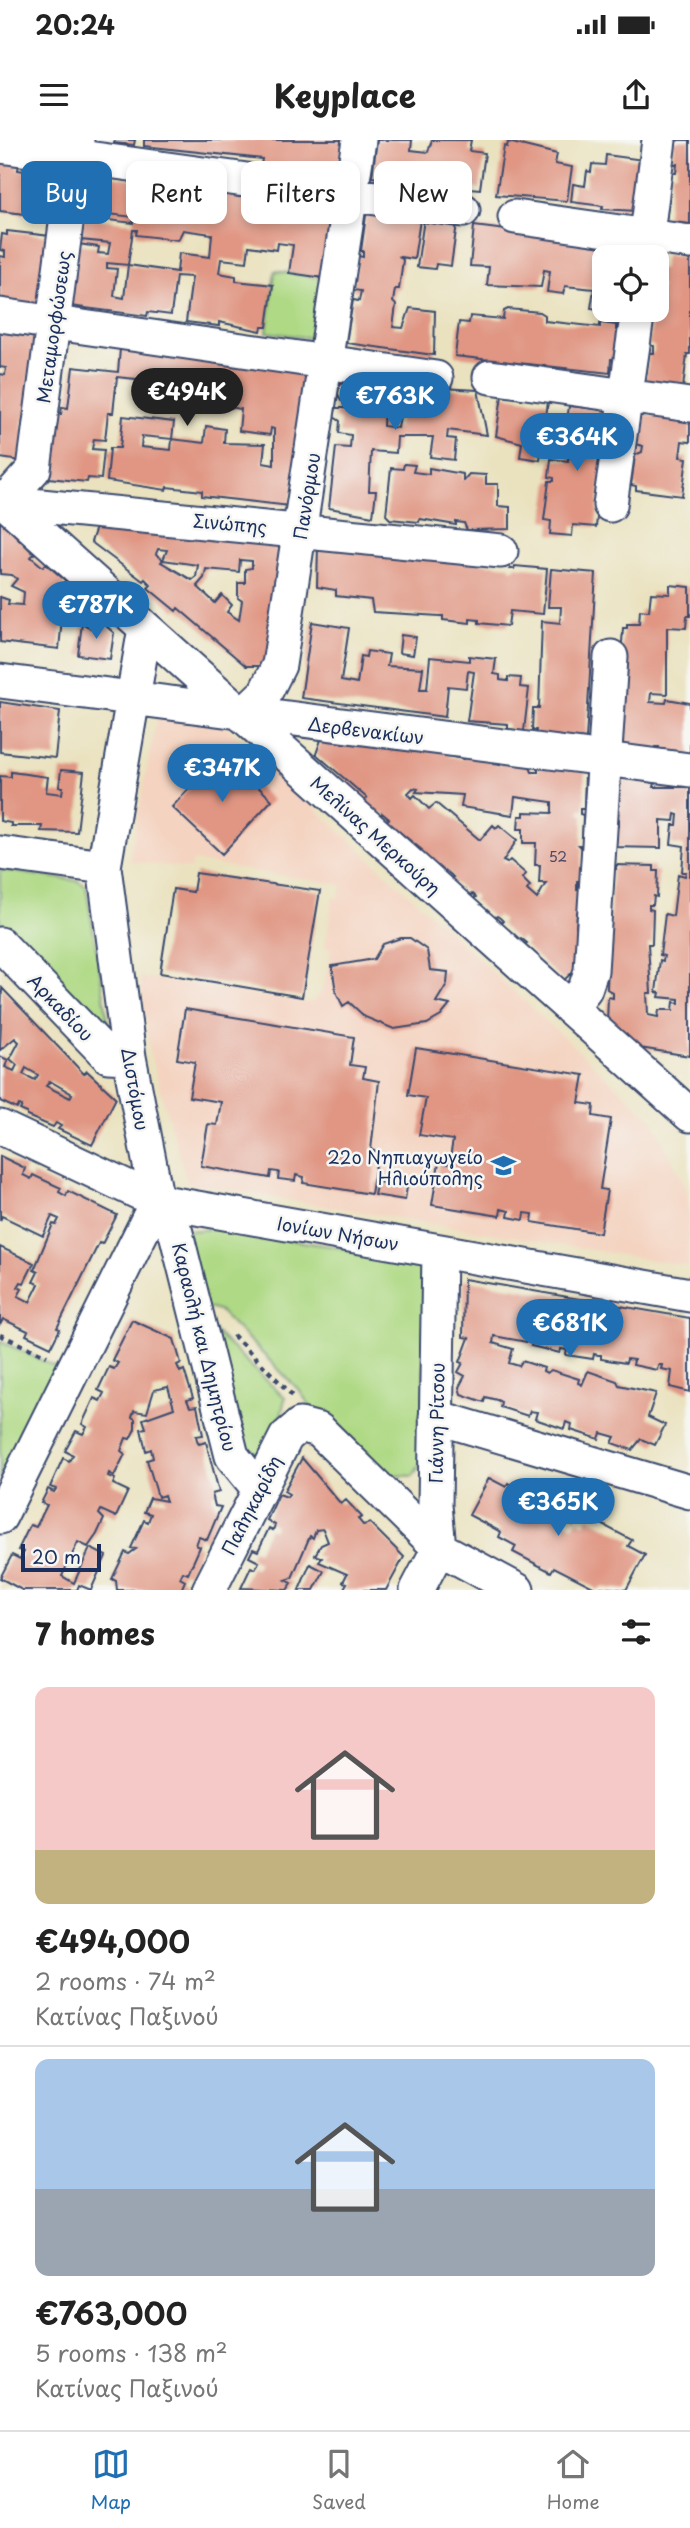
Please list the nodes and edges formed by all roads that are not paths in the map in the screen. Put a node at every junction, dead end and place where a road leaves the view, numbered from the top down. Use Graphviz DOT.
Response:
graph roads {
  1 [pos="359,140"];
  2 [pos="659,140"];
  3 [pos="0,146"];
  4 [pos="76,148"];
  5 [pos="356,161"];
  6 [pos="241,176"];
  7 [pos="514,217"];
  8 [pos="347,224"];
  9 [pos="690,242"];
  10 [pos="641,245"];
  11 [pos="646,245"];
  12 [pos="657,245"];
  13 [pos="0,315"];
  14 [pos="636,322"];
  15 [pos="54,323"];
  16 [pos="327,363"];
  17 [pos="490,377"];
  18 [pos="436,378"];
  19 [pos="626,397"];
  20 [pos="690,405"];
  21 [pos="1,501"];
  22 [pos="610,505"];
  23 [pos="301,530"];
  24 [pos="501,551"];
  25 [pos="145,628"];
  26 [pos="611,657"];
  27 [pos="0,681"];
  28 [pos="134,700"];
  29 [pos="243,715"];
  30 [pos="603,760"];
  31 [pos="690,770"];
  32 [pos="0,853"];
  33 [pos="104,867"];
  34 [pos="0,944"];
  35 [pos="570,1008"];
  36 [pos="129,1057"];
  37 [pos="687,1107"];
  38 [pos="0,1127"];
  39 [pos="157,1201"];
  40 [pos="439,1251"];
  41 [pos="690,1295"];
  42 [pos="436,1417"];
  43 [pos="258,1488"];
  44 [pos="690,1492"];
  45 [pos="0,1517"];
  46 [pos="439,1548"];
  47 [pos="209,1590"];
  48 [pos="417,1590"];
  49 [pos="517,1590"];
  1 -- 5 [label="street, Πανόρμου"];
  2 -- 11 [label="street"];
  3 -- 4 [label="street"];
  4 -- 6 [label="street"];
  4 -- 15 [label="street, Μεταμορφώσεως"];
  7 -- 10 [label="street"];
  8 -- 16 [label="street, Πανόρμου"];
  9 -- 12 [label="street"];
  13 -- 15 [label="street"];
  14 -- 19 [label="street"];
  15 -- 16 [label="street"];
  15 -- 21 [label="street, Μεταμορφώσεως"];
  16 -- 18 [label="street"];
  16 -- 23 [label="street, Πανόρμου"];
  17 -- 19 [label="street"];
  19 -- 20 [label="street"];
  19 -- 22 [label="street"];
  21 -- 23 [label="street, Σινώπης"];
  21 -- 25 [label="street, Μελίνας Μερκούρη"];
  23 -- 24 [label="street, Σινώπης"];
  23 -- 29 [label="street, Πανόρμου"];
  25 -- 28 [label="street, Διστόμου"];
  25 -- 29 [label="street, Μελίνας Μερκούρη"];
  26 -- 30 [label="street"];
  27 -- 28 [label="street, Δερβενακίων"];
  28 -- 29 [label="street, Δερβενακίων"];
  28 -- 33 [label="street, Διστόμου"];
  29 -- 30 [label="street, Δερβενακίων"];
  29 -- 35 [label="street, Μελίνας Μερκούρη"];
  30 -- 31 [label="street, Δερβενακίων"];
  30 -- 35 [label="street"];
  32 -- 33 [label="street"];
  33 -- 36 [label="street, Διστόμου"];
  34 -- 36 [label="street, Αρκαδίου"];
  35 -- 37 [label="street, Μελίνας Μερκούρη"];
  36 -- 39 [label="street, Διστόμου"];
  38 -- 39 [label="street, Ιονίων Νήσων"];
  39 -- 40 [label="street, Ιονίων Νήσων"];
  39 -- 43 [label="street, Καραολή και Δημητρίου"];
  39 -- 45 [label="street"];
  40 -- 41 [label="street, Ιονίων Νήσων"];
  40 -- 42 [label="street, Γιάννη Ρίτσου"];
  42 -- 44 [label="street"];
  42 -- 46 [label="street, Γιάννη Ρίτσου"];
  43 -- 46 [label="street, Παληκαρίδη"];
  43 -- 47 [label="street, Παληκαρίδη"];
  46 -- 48 [label="street"];
  46 -- 49 [label="street"];
}
